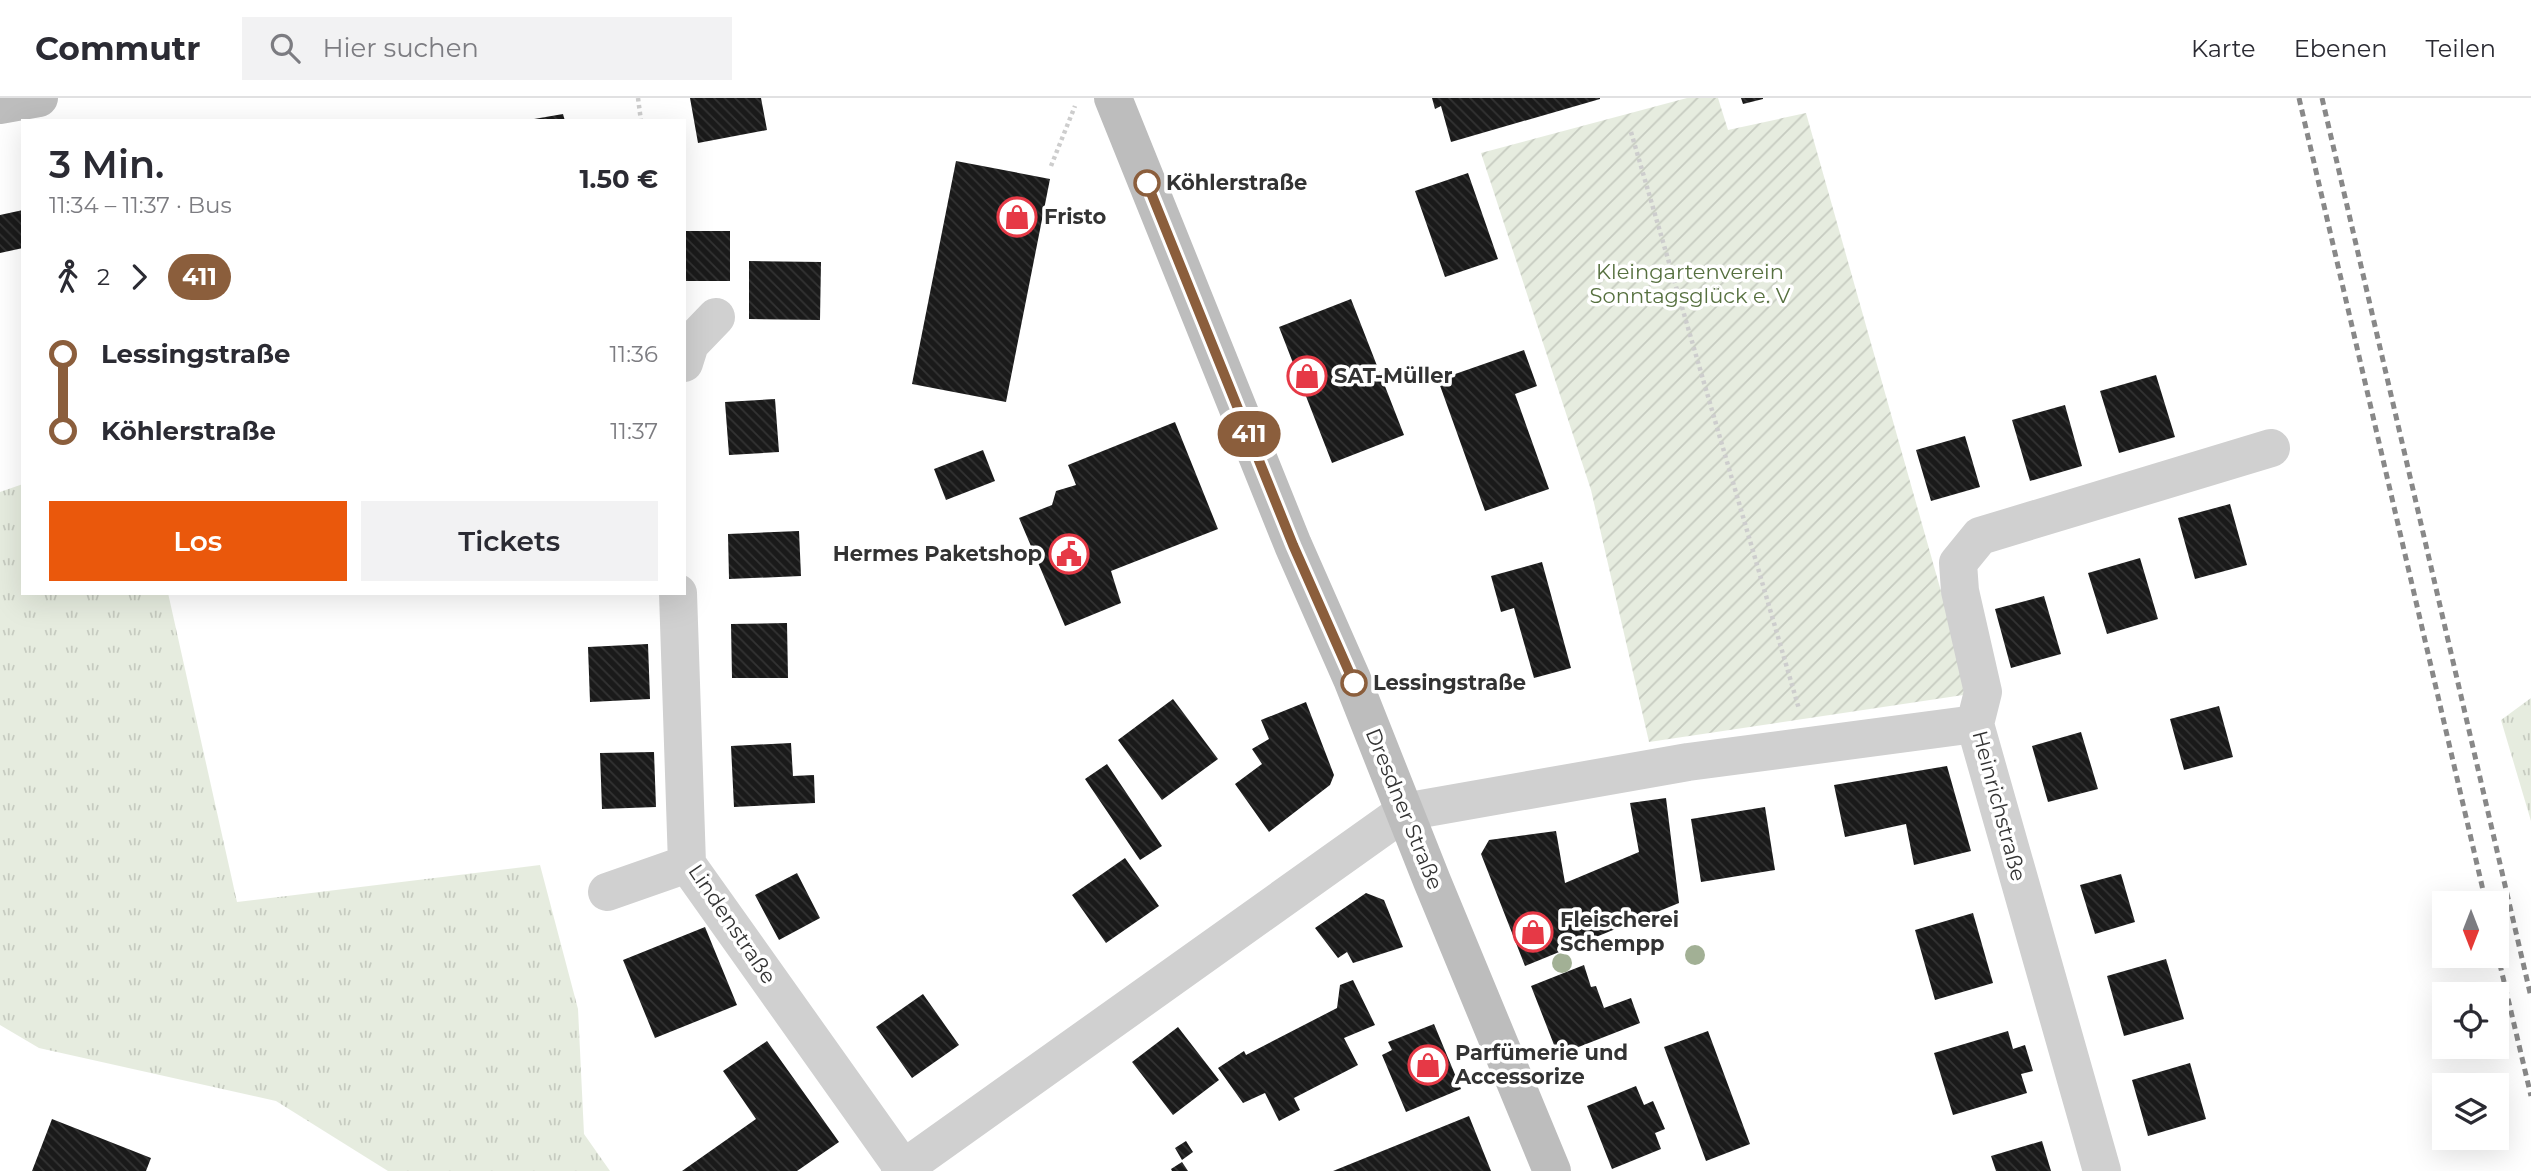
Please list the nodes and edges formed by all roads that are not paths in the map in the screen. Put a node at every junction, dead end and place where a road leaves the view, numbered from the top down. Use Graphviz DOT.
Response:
graph roads {
  1 [pos="39,98"];
  2 [pos="1113,98"];
  3 [pos="0,105"];
  4 [pos="716,317"];
  5 [pos="686,358"];
  6 [pos="2271,449"];
  7 [pos="678,595"];
  8 [pos="1975,724"];
  9 [pos="1404,812"];
  10 [pos="687,864"];
  11 [pos="607,892"];
  12 [pos="903,1170"];
  13 [pos="1552,1171"];
  14 [pos="2102,1171"];
  1 -- 3 [label="main road"];
  2 -- 9 [label="main road, Dresdner Straße"];
  4 -- 5 [label="street"];
  6 -- 8 [label="street, Heinrichstraße"];
  7 -- 10 [label="street, Lindenstraße"];
  8 -- 9 [label="street"];
  8 -- 14 [label="street, Heinrichstraße"];
  9 -- 12 [label="street"];
  9 -- 13 [label="main road, Dresdner Straße"];
  10 -- 11 [label="street"];
  10 -- 12 [label="street, Lindenstraße"];
}
